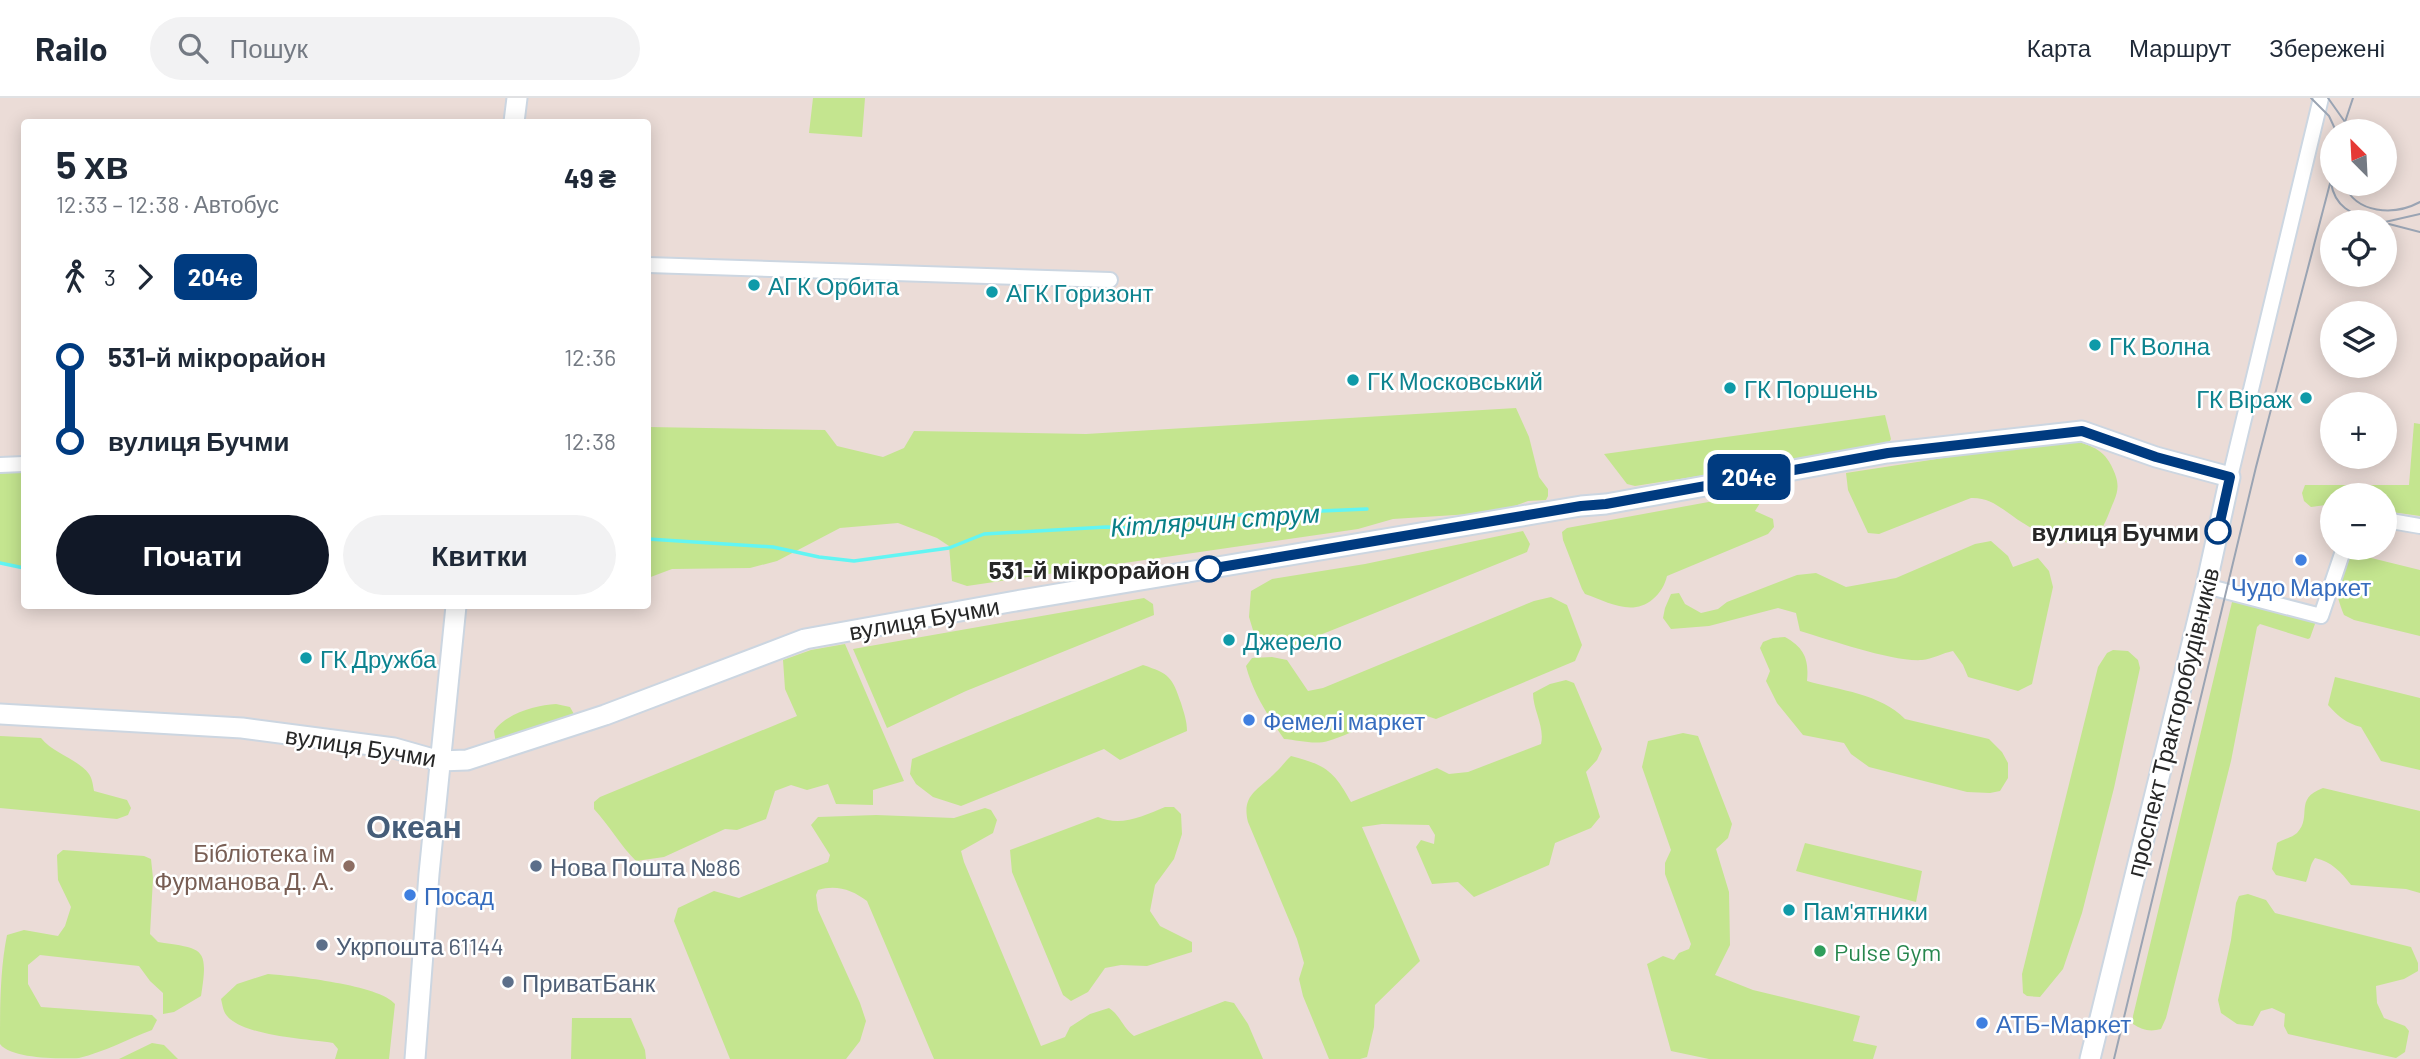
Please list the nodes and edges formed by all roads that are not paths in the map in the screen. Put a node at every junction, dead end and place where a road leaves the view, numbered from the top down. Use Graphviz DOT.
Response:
graph roads {
  1 [pos="517,98"];
  2 [pos="2321,98"];
  3 [pos="514,119"];
  4 [pos="651,265"];
  5 [pos="1110,280"];
  6 [pos="21,464"];
  7 [pos="0,465"];
  8 [pos="2230,477"];
  9 [pos="2397,522"];
  10 [pos="2420,526"];
  11 [pos="2340,560"];
  12 [pos="2206,586"];
  13 [pos="456,612"];
  14 [pos="0,714"];
  15 [pos="440,761"];
  16 [pos="415,1059"];
  17 [pos="2090,1059"];
  1 -- 3 [label="street"];
  2 -- 8 [label="street, проспект Тракторобудівників"];
  4 -- 5 [label="street"];
  6 -- 7 [label="street"];
  8 -- 12 [label="street, проспект Тракторобудівників"];
  8 -- 15 [label="street, вулиця Бучми"];
  9 -- 10 [label="street"];
  11 -- 12 [label="street"];
  12 -- 17 [label="street, проспект Тракторобудівників"];
  13 -- 15 [label="street"];
  14 -- 15 [label="street, вулиця Бучми"];
  15 -- 16 [label="street"];
}
